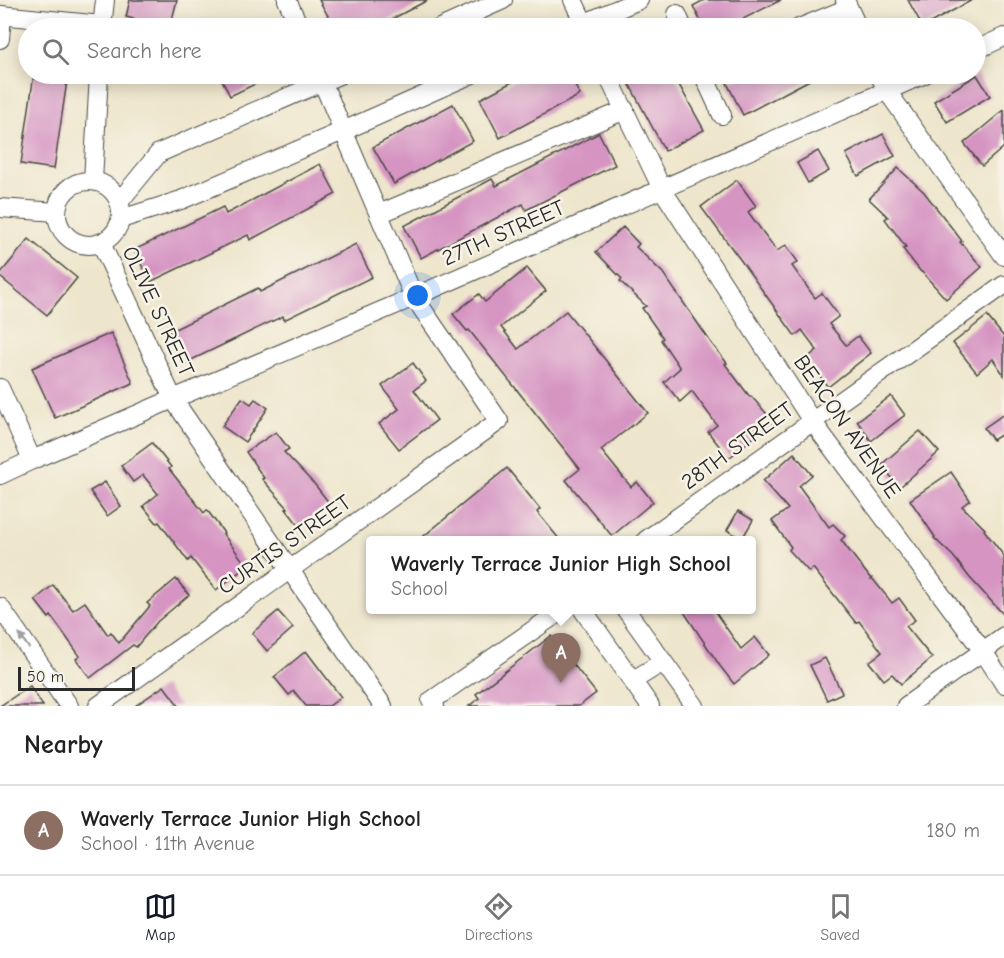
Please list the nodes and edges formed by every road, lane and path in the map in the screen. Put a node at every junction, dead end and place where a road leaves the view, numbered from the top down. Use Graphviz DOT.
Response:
graph roads {
  1 [pos="105,0"];
  2 [pos="287,0"];
  3 [pos="503,0"];
  4 [pos="573,0"];
  5 [pos="639,0"];
  6 [pos="846,4"];
  7 [pos="1,15"];
  8 [pos="26,18"];
  9 [pos="103,18"];
  10 [pos="295,18"];
  11 [pos="462,18"];
  12 [pos="578,18"];
  13 [pos="600,18"];
  14 [pos="819,18"];
  15 [pos="853,18"];
  16 [pos="1004,37"];
  17 [pos="0,39"];
  18 [pos="986,45"];
  19 [pos="98,84"];
  20 [pos="308,84"];
  21 [pos="323,84"];
  22 [pos="449,84"];
  23 [pos="613,84"];
  24 [pos="708,84"];
  25 [pos="884,84"];
  26 [pos="903,84"];
  27 [pos="887,91"];
  28 [pos="625,110"];
  29 [pos="722,115"];
  30 [pos="343,131"];
  31 [pos="93,181"];
  32 [pos="662,189"];
  33 [pos="0,208"];
  34 [pos="120,210"];
  35 [pos="57,212"];
  36 [pos="379,214"];
  37 [pos="101,243"];
  38 [pos="1004,256"];
  39 [pos="1004,285"];
  40 [pos="414,297"];
  41 [pos="0,388"];
  42 [pos="173,399"];
  43 [pos="812,421"];
  44 [pos="32,460"];
  45 [pos="0,475"];
  46 [pos="652,536"];
  47 [pos="289,569"];
  48 [pos="0,607"];
  49 [pos="555,614"];
  50 [pos="586,614"];
  51 [pos="629,614"];
  52 [pos="1004,636"];
  53 [pos="983,651"];
  54 [pos="663,662"];
  55 [pos="632,681"];
  56 [pos="1004,684"];
  57 [pos="69,706"];
  58 [pos="98,706"];
  59 [pos="383,706"];
  60 [pos="435,706"];
  61 [pos="650,706"];
  62 [pos="695,706"];
  63 [pos="906,706"];
  1 -- 9 [label="street"];
  2 -- 10 [label="street"];
  3 -- 11 [label="street"];
  4 -- 12 [label="street"];
  5 -- 13 [label="street"];
  6 -- 14 [label="street"];
  6 -- 15 [label="street"];
  7 -- 8 [label="street"];
  7 -- 17 [label="street"];
  16 -- 18 [label="street"];
  19 -- 31 [label="street"];
  20 -- 34 [label="street, OLIVE STREET"];
  21 -- 30 [label="street"];
  22 -- 30 [label="street"];
  23 -- 28 [label="street, BEACON AVENUE"];
  24 -- 29 [label="street"];
  25 -- 27 [label="street"];
  26 -- 27 [label="street, 27TH STREET"];
  27 -- 32 [label="street, 27TH STREET"];
  27 -- 38 [label="street"];
  28 -- 32 [label="street, BEACON AVENUE"];
  28 -- 36 [label="street"];
  30 -- 34 [label="street"];
  30 -- 36 [label="street"];
  31 -- 34 [label="street"];
  31 -- 35 [label="street"];
  32 -- 40 [label="street, 27TH STREET"];
  32 -- 43 [label="street, BEACON AVENUE"];
  33 -- 35 [label="street"];
  34 -- 37 [label="street, OLIVE STREET"];
  35 -- 37 [label="street, OLIVE STREET"];
  36 -- 40 [label="street"];
  37 -- 42 [label="street, OLIVE STREET"];
  39 -- 43 [label="street, 28TH STREET"];
  40 -- 42 [label="street, 27TH STREET"];
  40 -- 47 [label="street, CURTIS STREET"];
  41 -- 44 [label="street"];
  42 -- 44 [label="street, 27TH STREET"];
  42 -- 47 [label="street, OLIVE STREET"];
  43 -- 46 [label="street, 28TH STREET"];
  43 -- 53 [label="street, BEACON AVENUE"];
  44 -- 45 [label="street, 27TH STREET"];
  47 -- 58 [label="street, CURTIS STREET"];
  47 -- 59 [label="street, OLIVE STREET"];
  57 -- 48 [label="street, one-way"];
  49 -- 60 [label="street"];
  50 -- 55 [label="street"];
  51 -- 54 [label="street"];
  52 -- 53 [label="street"];
  53 -- 56 [label="street, BEACON AVENUE"];
  53 -- 63 [label="street"];
  54 -- 55 [label="street"];
  54 -- 62 [label="street"];
  55 -- 61 [label="street"];
}
